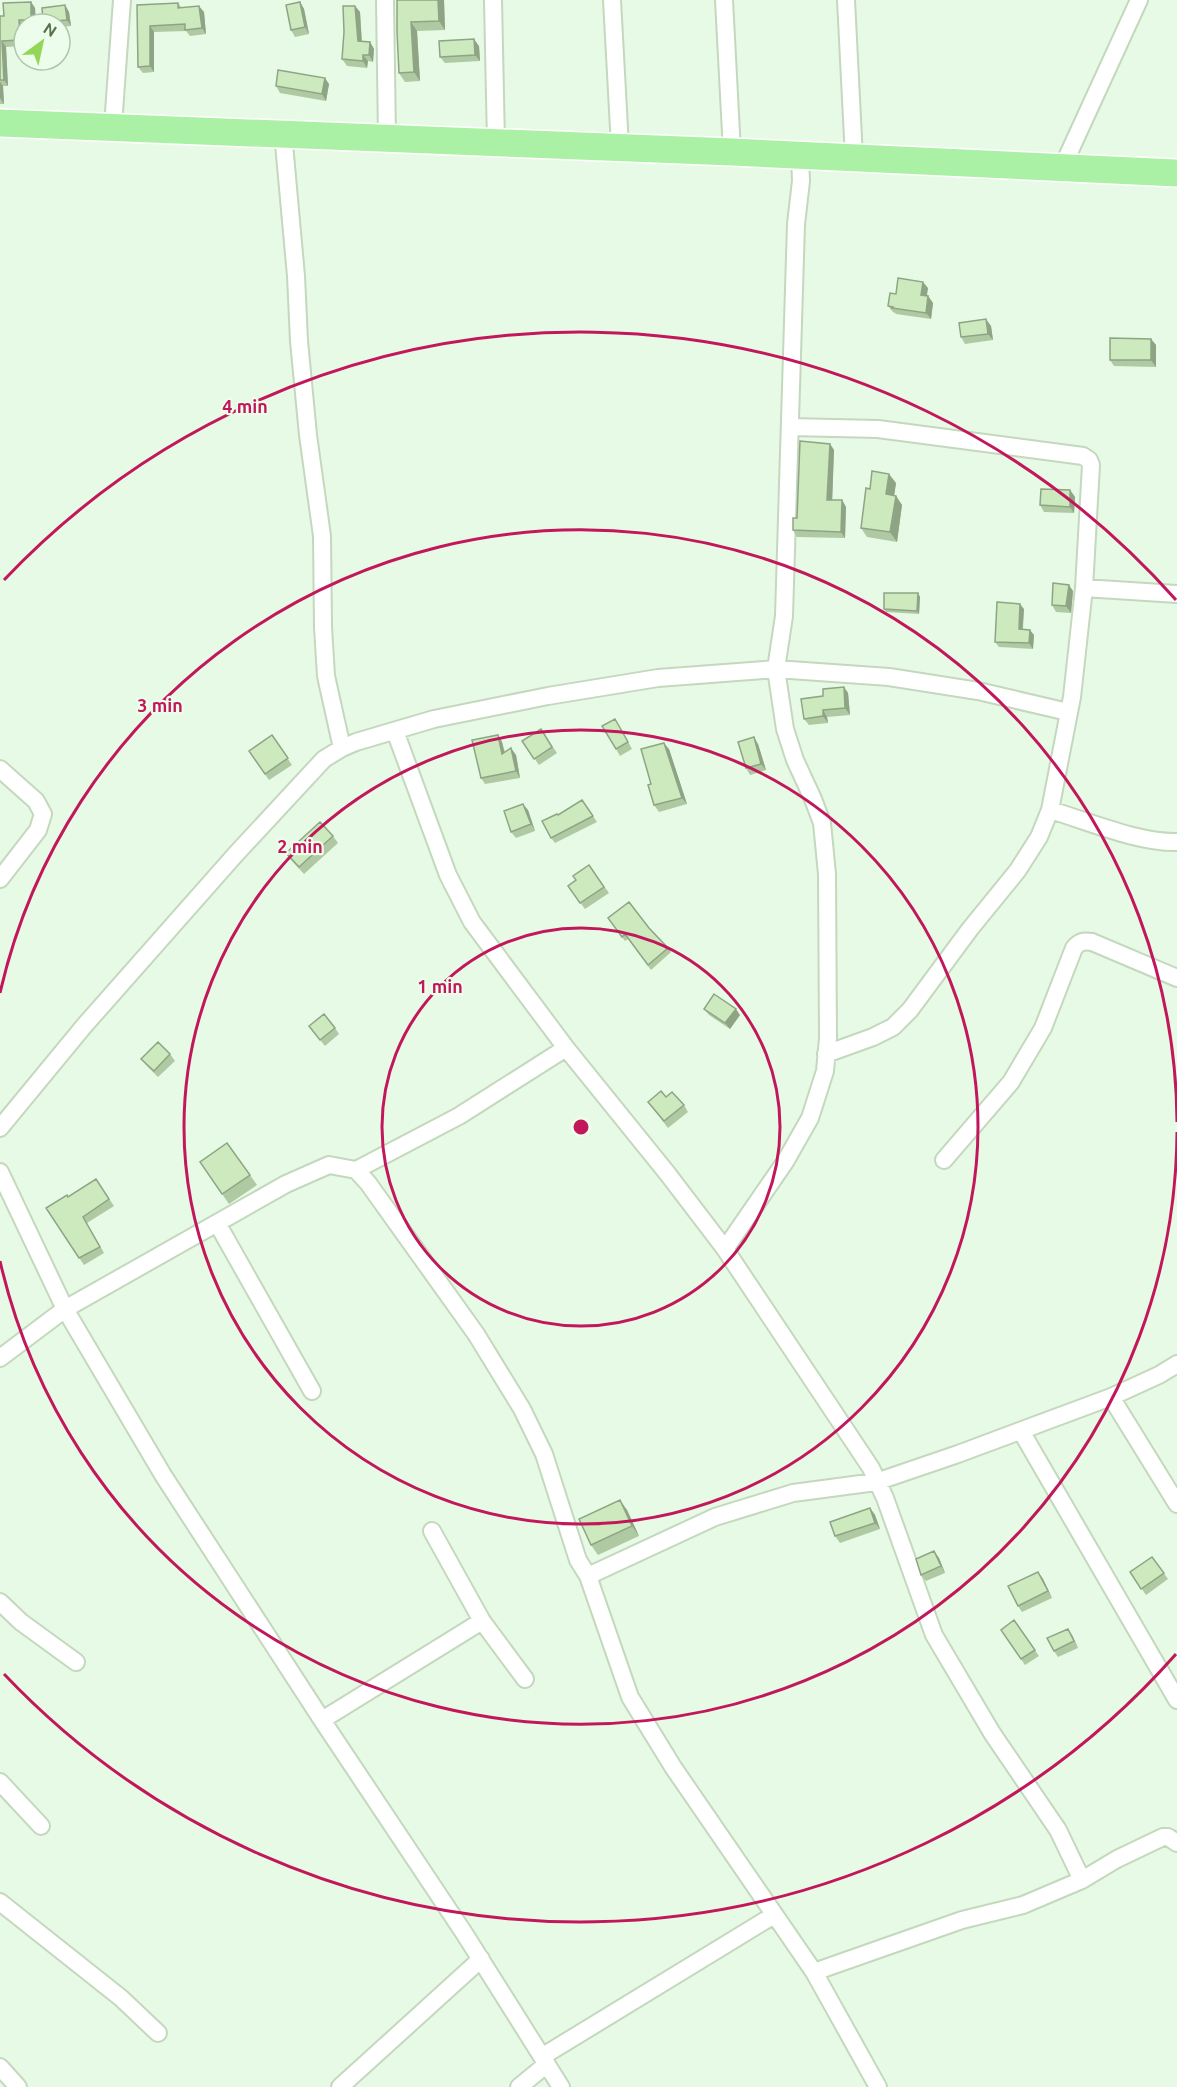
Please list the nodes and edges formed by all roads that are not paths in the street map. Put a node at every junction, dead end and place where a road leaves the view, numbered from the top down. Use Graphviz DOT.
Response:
graph roads {
  1 [pos="122,0"];
  2 [pos="385,0"];
  3 [pos="493,0"];
  4 [pos="612,0"];
  5 [pos="724,0"];
  6 [pos="846,0"];
  7 [pos="1139,0"];
  8 [pos="0,123"];
  9 [pos="113,126"];
  10 [pos="283,133"];
  11 [pos="387,138"];
  12 [pos="496,143"];
  13 [pos="620,147"];
  14 [pos="732,152"];
  15 [pos="800,155"];
  16 [pos="854,158"];
  17 [pos="1062,168"];
  18 [pos="1177,173"];
  19 [pos="790,427"];
  20 [pos="1084,588"];
  21 [pos="1177,594"];
  22 [pos="776,669"];
  23 [pos="1068,711"];
  24 [pos="395,731"];
  25 [pos="342,748"];
  26 [pos="0,769"];
  27 [pos="1050,810"];
  28 [pos="1177,842"];
  29 [pos="0,879"];
  30 [pos="1177,978"];
  31 [pos="566,1048"];
  32 [pos="826,1054"];
  33 [pos="0,1128"];
  34 [pos="944,1160"];
  35 [pos="356,1170"];
  36 [pos="0,1172"];
  37 [pos="216,1223"];
  38 [pos="724,1249"];
  39 [pos="65,1309"];
  40 [pos="0,1358"];
  41 [pos="1177,1364"];
  42 [pos="312,1391"];
  43 [pos="1111,1397"];
  44 [pos="1021,1431"];
  45 [pos="876,1482"];
  46 [pos="1177,1504"];
  47 [pos="432,1531"];
  48 [pos="588,1576"];
  49 [pos="0,1602"];
  50 [pos="482,1621"];
  51 [pos="76,1662"];
  52 [pos="525,1679"];
  53 [pos="1177,1700"];
  54 [pos="322,1720"];
  55 [pos="0,1782"];
  56 [pos="41,1826"];
  57 [pos="1172,1836"];
  58 [pos="1082,1880"];
  59 [pos="0,1902"];
  60 [pos="774,1915"];
  61 [pos="481,1959"];
  62 [pos="814,1972"];
  63 [pos="158,2033"];
  64 [pos="545,2060"];
  65 [pos="0,2067"];
  66 [pos="18,2087"];
  67 [pos="340,2087"];
  68 [pos="519,2087"];
  69 [pos="561,2087"];
  70 [pos="878,2087"];
  1 -- 9 [label="street"];
  2 -- 11 [label="street"];
  3 -- 12 [label="street"];
  4 -- 13 [label="street"];
  5 -- 14 [label="street"];
  6 -- 16 [label="street"];
  7 -- 17 [label="street"];
  8 -- 9 [label="main road"];
  9 -- 10 [label="main road"];
  10 -- 11 [label="main road"];
  10 -- 25 [label="street"];
  11 -- 12 [label="main road"];
  12 -- 13 [label="main road"];
  13 -- 14 [label="main road"];
  14 -- 15 [label="main road"];
  15 -- 16 [label="main road"];
  15 -- 19 [label="street"];
  16 -- 17 [label="main road"];
  17 -- 18 [label="main road"];
  19 -- 20 [label="street"];
  19 -- 22 [label="street"];
  20 -- 21 [label="street"];
  20 -- 23 [label="street"];
  22 -- 23 [label="street"];
  22 -- 24 [label="street"];
  22 -- 32 [label="street"];
  23 -- 27 [label="street"];
  24 -- 25 [label="street"];
  24 -- 31 [label="street"];
  25 -- 33 [label="street"];
  26 -- 29 [label="street"];
  27 -- 28 [label="street"];
  27 -- 32 [label="street"];
  30 -- 34 [label="street"];
  31 -- 35 [label="street"];
  31 -- 38 [label="street"];
  32 -- 38 [label="street"];
  35 -- 37 [label="street"];
  35 -- 48 [label="street"];
  36 -- 39 [label="street"];
  37 -- 39 [label="street"];
  37 -- 42 [label="street"];
  38 -- 45 [label="street"];
  39 -- 40 [label="street"];
  39 -- 54 [label="street"];
  41 -- 43 [label="street"];
  43 -- 44 [label="street"];
  43 -- 46 [label="street"];
  44 -- 45 [label="street"];
  44 -- 53 [label="street"];
  45 -- 48 [label="street"];
  45 -- 58 [label="street"];
  47 -- 50 [label="street"];
  48 -- 60 [label="street"];
  49 -- 51 [label="street"];
  50 -- 52 [label="street"];
  50 -- 54 [label="street"];
  54 -- 61 [label="street"];
  55 -- 56 [label="street"];
  57 -- 58 [label="street"];
  58 -- 62 [label="street"];
  59 -- 63 [label="street"];
  60 -- 62 [label="street"];
  60 -- 64 [label="street"];
  61 -- 64 [label="street"];
  61 -- 67 [label="street"];
  62 -- 70 [label="street"];
  64 -- 68 [label="street"];
  64 -- 69 [label="street"];
  65 -- 66 [label="street"];
}
